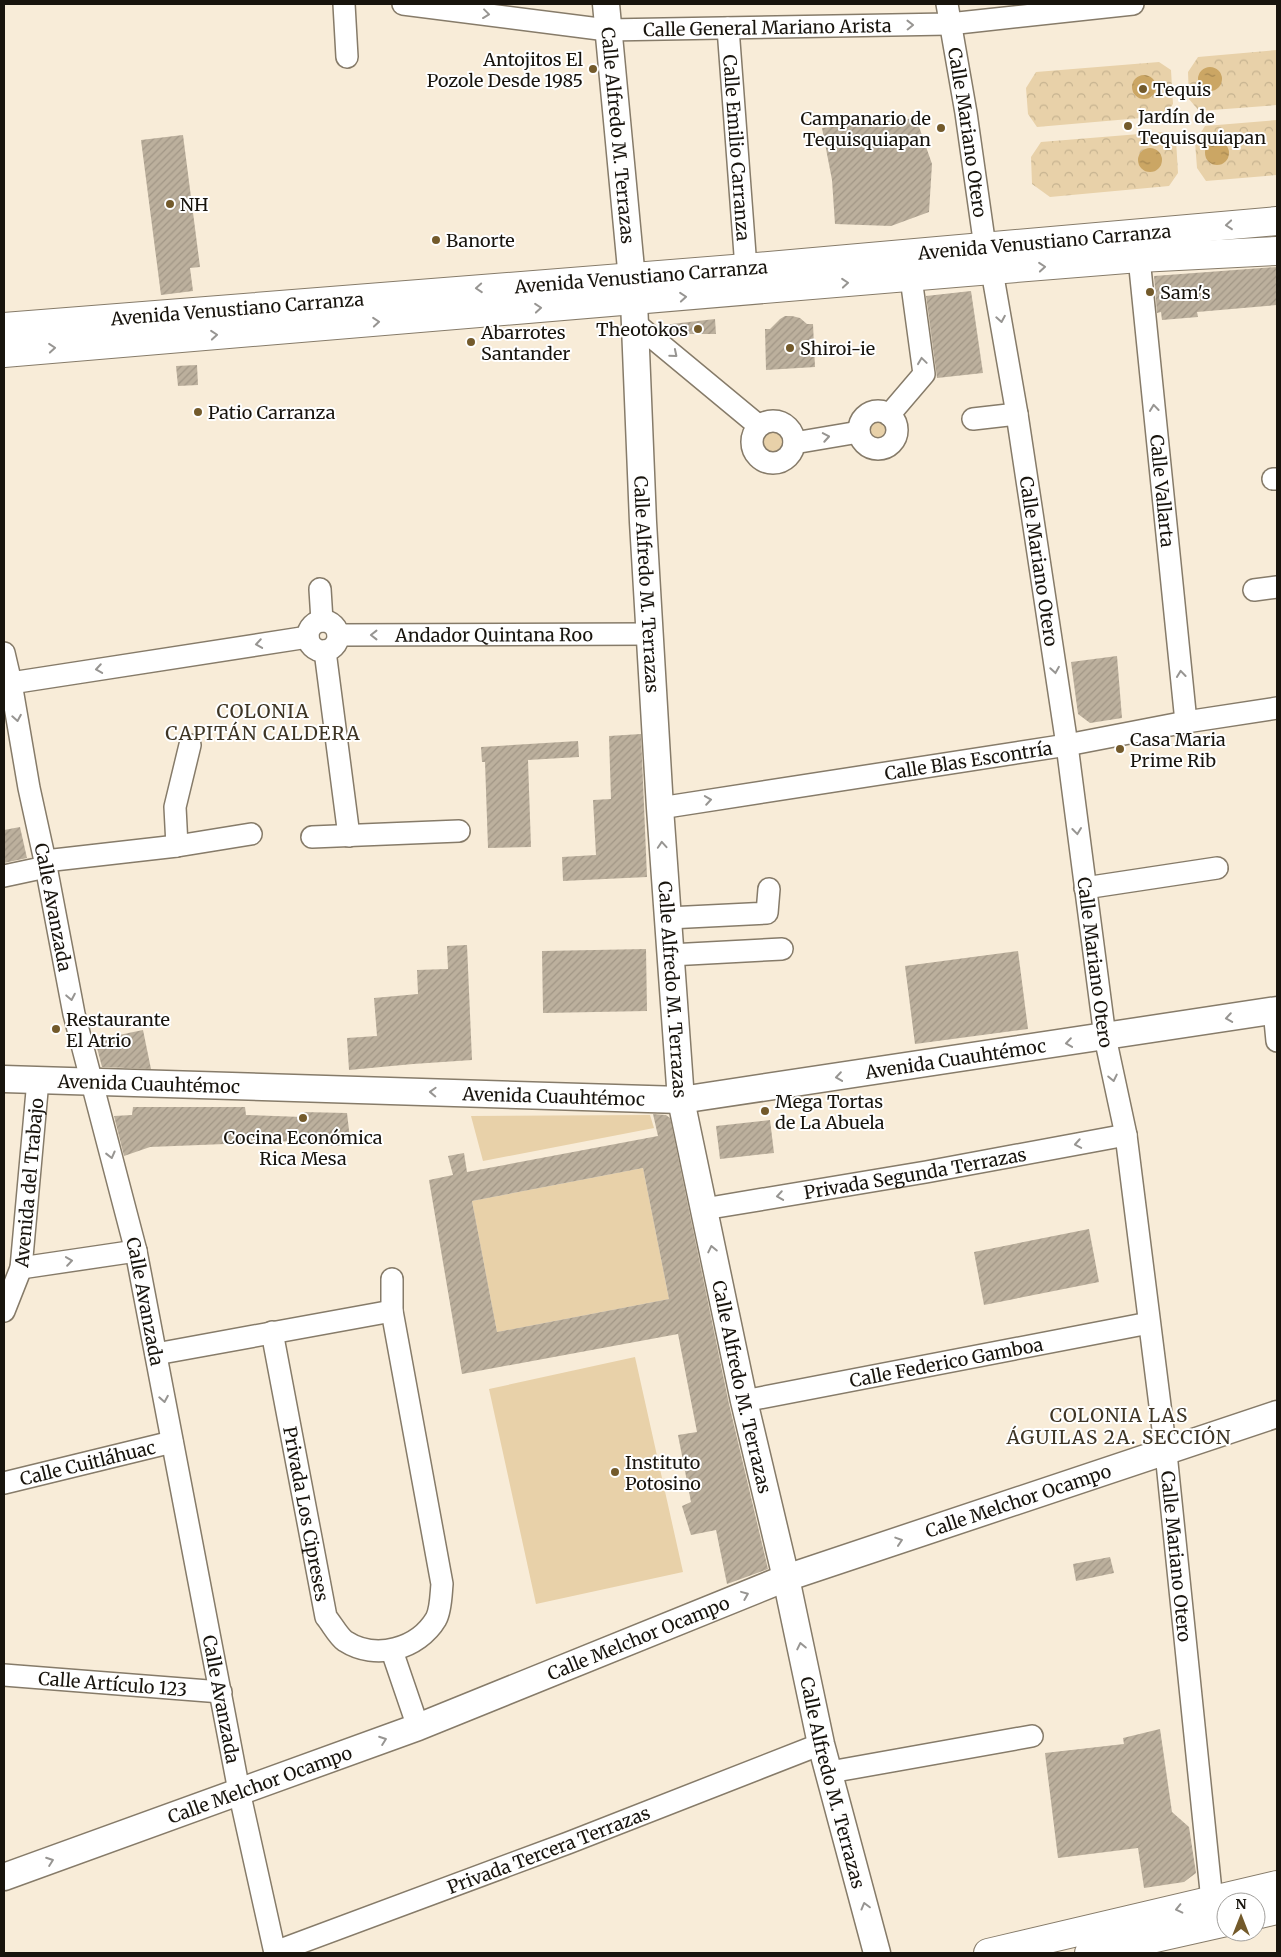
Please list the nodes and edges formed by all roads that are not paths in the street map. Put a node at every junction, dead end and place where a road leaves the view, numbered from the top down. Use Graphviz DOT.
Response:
graph roads {
  1 [pos="344,4"];
  2 [pos="403,4"];
  3 [pos="606,4"];
  4 [pos="1133,4"];
  5 [pos="457,7"];
  6 [pos="948,14"];
  7 [pos="728,28"];
  8 [pos="607,30"];
  9 [pos="347,57"];
  10 [pos="1277,221"];
  11 [pos="1277,251"];
  12 [pos="1139,258"];
  13 [pos="989,259"];
  14 [pos="746,268"];
  15 [pos="911,278"];
  16 [pos="634,300"];
  17 [pos="4,327"];
  18 [pos="4,353"];
  19 [pos="1017,414"];
  20 [pos="890,415"];
  21 [pos="974,419"];
  22 [pos="759,426"];
  23 [pos="859,432"];
  24 [pos="794,443"];
  25 [pos="1277,587"];
  26 [pos="320,589"];
  27 [pos="1254,590"];
  28 [pos="314,629"];
  29 [pos="651,634"];
  30 [pos="332,643"];
  31 [pos="4,653"];
  32 [pos="11,683"];
  33 [pos="1277,708"];
  34 [pos="1186,722"];
  35 [pos="190,744"];
  36 [pos="1067,745"];
  37 [pos="660,808"];
  38 [pos="459,831"];
  39 [pos="251,834"];
  40 [pos="349,836"];
  41 [pos="312,837"];
  42 [pos="177,846"];
  43 [pos="46,864"];
  44 [pos="1217,868"];
  45 [pos="4,876"];
  46 [pos="1084,888"];
  47 [pos="769,889"];
  48 [pos="668,918"];
  49 [pos="782,949"];
  50 [pos="670,955"];
  51 [pos="1275,1010"];
  52 [pos="1105,1037"];
  53 [pos="1277,1041"];
  54 [pos="4,1079"];
  55 [pos="38,1080"];
  56 [pos="92,1082"];
  57 [pos="681,1100"];
  58 [pos="1126,1135"];
  59 [pos="704,1209"];
  60 [pos="136,1252"];
  61 [pos="21,1268"];
  62 [pos="392,1279"];
  63 [pos="4,1311"];
  64 [pos="392,1311"];
  65 [pos="1149,1323"];
  66 [pos="272,1332"];
  67 [pos="156,1354"];
  68 [pos="744,1401"];
  69 [pos="1277,1414"];
  70 [pos="172,1442"];
  71 [pos="1166,1453"];
  72 [pos="4,1483"];
  73 [pos="786,1578"];
  74 [pos="392,1651"];
  75 [pos="4,1674"];
  76 [pos="221,1692"];
  77 [pos="418,1727"];
  78 [pos="1032,1736"];
  79 [pos="821,1744"];
  80 [pos="830,1772"];
  81 [pos="239,1791"];
  82 [pos="4,1877"];
  83 [pos="1277,1885"];
  84 [pos="1217,1892"];
  85 [pos="1264,1892"];
  86 [pos="1216,1917"];
  87 [pos="1216,1917"];
  88 [pos="275,1953"];
  89 [pos="877,1953"];
  90 [pos="988,1953"];
  91 [pos="1089,1953"];
  1 -- 9 [label="street"];
  2 -- 5 [label="street, Calle General Mariano Arista"];
  3 -- 8 [label="street, Calle Alfredo M. Terrazas"];
  4 -- 6 [label="street, Calle General Mariano Arista"];
  5 -- 8 [label="street, Calle General Mariano Arista, one-way"];
  7 -- 6 [label="street, Calle General Mariano Arista, one-way"];
  6 -- 13 [label="street, Calle Mariano Otero"];
  7 -- 8 [label="street, Calle General Mariano Arista"];
  7 -- 14 [label="street, Calle Emilio Carranza"];
  8 -- 16 [label="street, Calle Alfredo M. Terrazas"];
  10 -- 13 [label="main road, Avenida Venustiano Carranza, one-way"];
  11 -- 12 [label="main road, Avenida Venustiano Carranza"];
  13 -- 12 [label="main road, Avenida Venustiano Carranza, one-way"];
  34 -- 12 [label="street, Calle Vallarta, one-way"];
  13 -- 14 [label="main road, Avenida Venustiano Carranza"];
  13 -- 15 [label="main road, Avenida Venustiano Carranza"];
  13 -- 19 [label="street, Calle Mariano Otero, one-way"];
  14 -- 16 [label="main road, Avenida Venustiano Carranza"];
  16 -- 15 [label="main road, Avenida Venustiano Carranza, one-way"];
  20 -- 15 [label="street, one-way"];
  16 -- 17 [label="main road, Avenida Venustiano Carranza, one-way"];
  18 -- 16 [label="main road, Avenida Venustiano Carranza, one-way"];
  16 -- 22 [label="street, one-way"];
  16 -- 29 [label="street, Calle Alfredo M. Terrazas"];
  19 -- 21 [label="street"];
  19 -- 36 [label="street, Calle Mariano Otero, one-way"];
  20 -- 23 [label="street"];
  20 -- 23 [label="street"];
  22 -- 24 [label="street"];
  22 -- 24 [label="street"];
  24 -- 23 [label="street, one-way"];
  25 -- 27 [label="street"];
  26 -- 28 [label="street"];
  28 -- 30 [label="street"];
  28 -- 30 [label="street"];
  28 -- 32 [label="street, one-way"];
  29 -- 30 [label="street, Andador Quintana Roo, one-way"];
  29 -- 37 [label="street, Calle Alfredo M. Terrazas"];
  30 -- 40 [label="street"];
  31 -- 32 [label="street, Calle Avanzada"];
  32 -- 43 [label="street, Calle Avanzada, one-way"];
  33 -- 34 [label="street, Calle Blas Escontría"];
  34 -- 36 [label="street, Calle Blas Escontría"];
  35 -- 42 [label="street"];
  37 -- 36 [label="street, Calle Blas Escontría, one-way"];
  36 -- 46 [label="street, Calle Mariano Otero, one-way"];
  48 -- 37 [label="street, Calle Alfredo M. Terrazas, one-way"];
  38 -- 40 [label="street"];
  39 -- 42 [label="street"];
  40 -- 41 [label="street"];
  42 -- 43 [label="street"];
  43 -- 45 [label="street"];
  43 -- 56 [label="street, Calle Avanzada, one-way"];
  44 -- 46 [label="street"];
  46 -- 52 [label="street, Calle Mariano Otero"];
  47 -- 48 [label="street"];
  48 -- 50 [label="street, Calle Alfredo M. Terrazas"];
  49 -- 50 [label="street"];
  50 -- 57 [label="street, Calle Alfredo M. Terrazas"];
  51 -- 52 [label="street, Avenida Cuauhtémoc, one-way"];
  51 -- 53 [label="street"];
  52 -- 57 [label="street, Avenida Cuauhtémoc, one-way"];
  52 -- 58 [label="street, Calle Mariano Otero, one-way"];
  54 -- 55 [label="street, Avenida Cuauhtémoc"];
  55 -- 56 [label="street, Avenida Cuauhtémoc"];
  55 -- 61 [label="street, Avenida del Trabajo"];
  57 -- 56 [label="street, Avenida Cuauhtémoc, one-way"];
  56 -- 60 [label="street, Calle Avanzada, one-way"];
  57 -- 59 [label="street, Calle Alfredo M. Terrazas"];
  58 -- 59 [label="street, Privada Segunda Terrazas, one-way"];
  58 -- 65 [label="street, Calle Mariano Otero"];
  68 -- 59 [label="street, Calle Alfredo M. Terrazas, one-way"];
  61 -- 60 [label="street, one-way"];
  60 -- 67 [label="street, Calle Avanzada"];
  61 -- 63 [label="street, Avenida del Trabajo"];
  62 -- 64 [label="street, Privada Los Cipreses"];
  64 -- 66 [label="street"];
  64 -- 74 [label="street, Privada Los Cipreses"];
  65 -- 68 [label="street, Calle Federico Gamboa"];
  65 -- 71 [label="street, Calle Mariano Otero"];
  66 -- 67 [label="street"];
  66 -- 74 [label="street, Privada Los Cipreses"];
  67 -- 70 [label="street, Calle Avanzada, one-way"];
  68 -- 73 [label="street, Calle Alfredo M. Terrazas"];
  69 -- 71 [label="street, Calle Melchor Ocampo"];
  70 -- 72 [label="street, Calle Cuitláhuac"];
  70 -- 76 [label="street, Calle Avanzada"];
  73 -- 71 [label="street, Calle Melchor Ocampo, one-way"];
  71 -- 84 [label="street, Calle Mariano Otero"];
  77 -- 73 [label="street, Calle Melchor Ocampo, one-way"];
  79 -- 73 [label="street, Calle Alfredo M. Terrazas, one-way"];
  74 -- 77 [label="street"];
  75 -- 76 [label="street, Calle Artículo 123"];
  76 -- 81 [label="street, Calle Avanzada"];
  81 -- 77 [label="street, Calle Melchor Ocampo, one-way"];
  78 -- 80 [label="street"];
  79 -- 80 [label="street, Calle Alfredo M. Terrazas"];
  79 -- 88 [label="street, Privada Tercera Terrazas"];
  89 -- 80 [label="street, Calle Alfredo M. Terrazas, one-way"];
  82 -- 81 [label="street, Calle Melchor Ocampo, one-way"];
  81 -- 88 [label="street, Calle Avanzada"];
  83 -- 85 [label="main road"];
  86 -- 90 [label="main road, one-way"];
  87 -- 91 [label="main road"];
}
